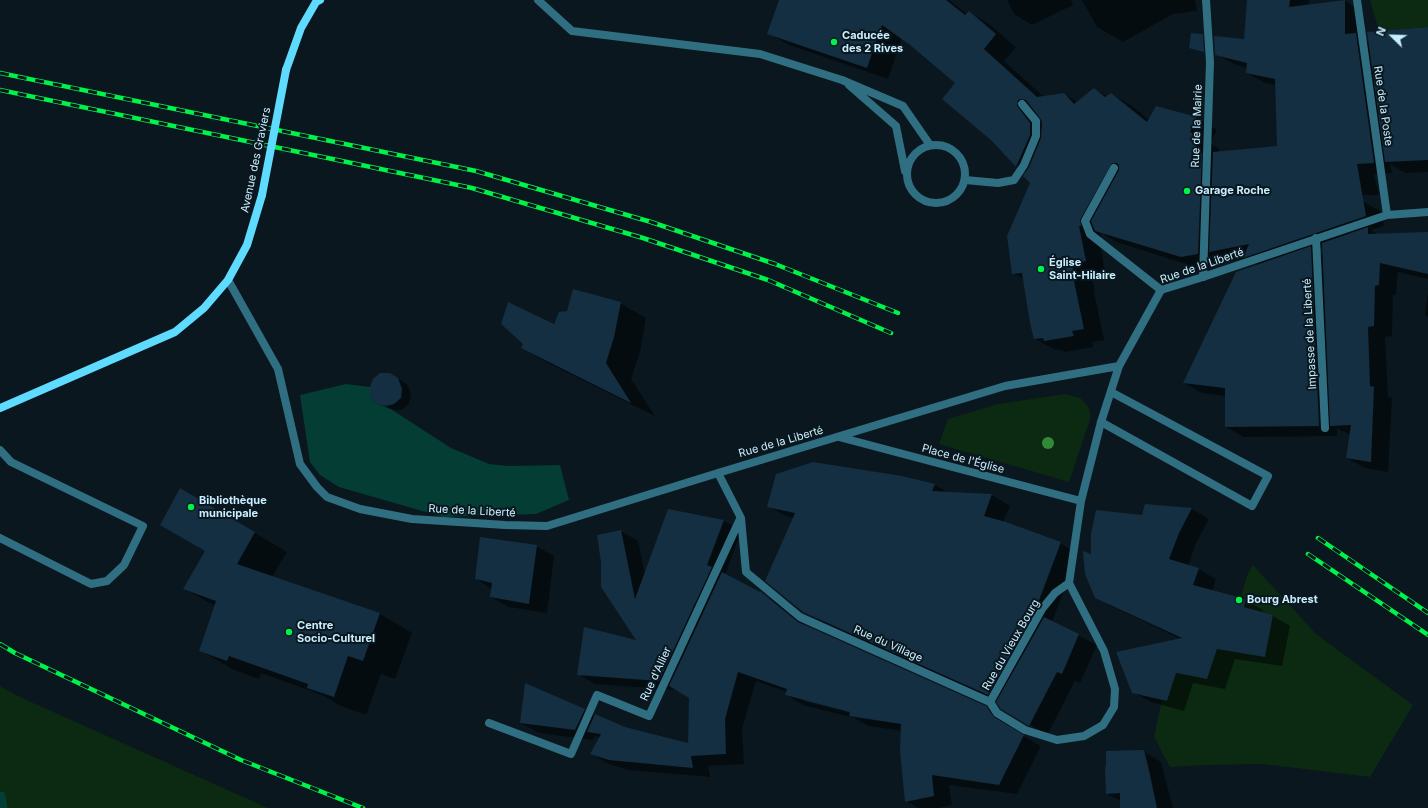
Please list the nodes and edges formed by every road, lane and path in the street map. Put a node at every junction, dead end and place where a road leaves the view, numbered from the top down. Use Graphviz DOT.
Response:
graph roads {
  1 [pos="538,0"];
  2 [pos="1206,0"];
  3 [pos="1357,0"];
  4 [pos="317,1"];
  5 [pos="842,80"];
  6 [pos="1022,104"];
  7 [pos="930,145"];
  8 [pos="1114,168"];
  9 [pos="906,177"];
  10 [pos="965,180"];
  11 [pos="1428,212"];
  12 [pos="1387,215"];
  13 [pos="1316,238"];
  14 [pos="1203,277"];
  15 [pos="228,280"];
  16 [pos="1161,290"];
  17 [pos="1120,366"];
  18 [pos="1111,392"];
  19 [pos="0,408"];
  20 [pos="1101,422"];
  21 [pos="1325,428"];
  22 [pos="838,437"];
  23 [pos="0,450"];
  24 [pos="718,473"];
  25 [pos="1081,501"];
  26 [pos="741,518"];
  27 [pos="0,538"];
  28 [pos="1069,583"];
  29 [pos="990,702"];
  30 [pos="489,723"];
  1 -- 5 [label="street"];
  2 -- 14 [label="street, Rue de la Mairie"];
  3 -- 12 [label="street, Rue de la Poste"];
  4 -- 15 [label="street, Avenue des Graviers, bridge"];
  5 -- 7 [label="street"];
  5 -- 9 [label="street"];
  6 -- 10 [label="street"];
  7 -- 9 [label="street"];
  7 -- 10 [label="street"];
  8 -- 16 [label="street"];
  9 -- 10 [label="street"];
  11 -- 12 [label="street, Rue de la Liberté"];
  12 -- 13 [label="street, Rue de la Liberté"];
  13 -- 14 [label="street, Rue de la Liberté"];
  13 -- 21 [label="street, Impasse de la Liberté"];
  14 -- 16 [label="street, Rue de la Liberté"];
  15 -- 19 [label="street, Avenue des Graviers"];
  15 -- 24 [label="street, Rue de la Liberté"];
  16 -- 17 [label="street, Rue de la Liberté"];
  17 -- 18 [label="street"];
  17 -- 22 [label="street, Rue de la Liberté"];
  18 -- 20 [label="street"];
  18 -- 20 [label="street"];
  20 -- 25 [label="street"];
  22 -- 24 [label="street, Rue de la Liberté"];
  22 -- 25 [label="street, Place de l'Église"];
  23 -- 27 [label="street"];
  24 -- 26 [label="street, Rue du Village"];
  25 -- 28 [label="street"];
  26 -- 29 [label="street, Rue du Village"];
  26 -- 30 [label="street, Rue d'Allier"];
  28 -- 29 [label="street, Rue du Vieux Bourg"];
  28 -- 29 [label="street, Rue du Village"];
}
